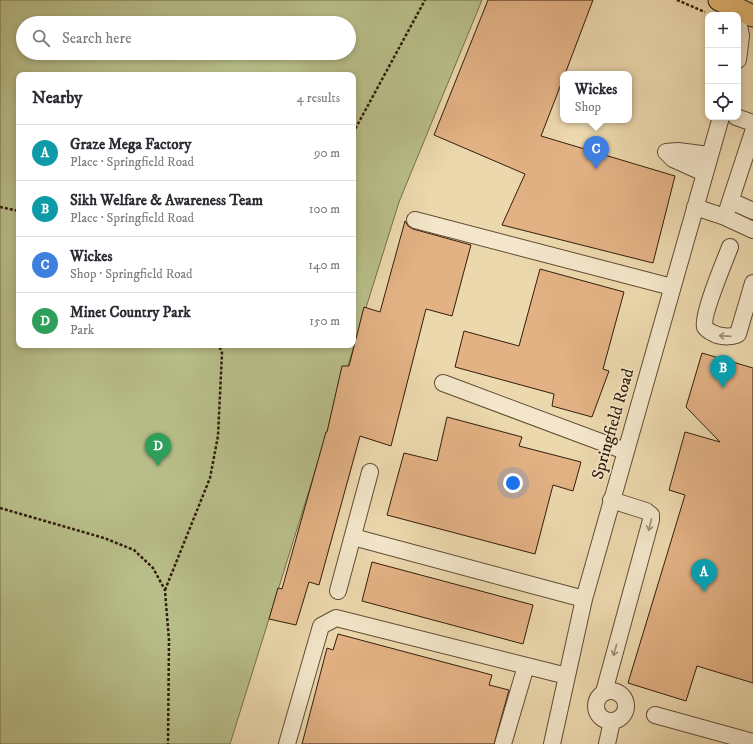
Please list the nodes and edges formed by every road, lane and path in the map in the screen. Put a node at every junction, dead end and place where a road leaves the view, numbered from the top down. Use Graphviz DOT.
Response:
graph roads {
  1 [pos="425,0"];
  2 [pos="677,0"];
  3 [pos="718,0"];
  4 [pos="705,12"];
  5 [pos="732,12"];
  6 [pos="753,16"];
  7 [pos="753,44"];
  8 [pos="741,55"];
  9 [pos="741,119"];
  10 [pos="720,120"];
  11 [pos="753,123"];
  12 [pos="356,127"];
  13 [pos="752,143"];
  14 [pos="709,155"];
  15 [pos="704,173"];
  16 [pos="730,201"];
  17 [pos="0,207"];
  18 [pos="695,207"];
  19 [pos="16,210"];
  20 [pos="753,211"];
  21 [pos="725,217"];
  22 [pos="415,220"];
  23 [pos="753,230"];
  24 [pos="730,247"];
  25 [pos="753,283"];
  26 [pos="672,287"];
  27 [pos="220,348"];
  28 [pos="443,384"];
  29 [pos="625,451"];
  30 [pos="370,472"];
  31 [pos="611,500"];
  32 [pos="0,508"];
  33 [pos="353,537"];
  34 [pos="165,590"];
  35 [pos="338,591"];
  36 [pos="584,599"];
  37 [pos="526,666"];
  38 [pos="567,676"];
  39 [pos="604,692"];
  40 [pos="655,715"];
  41 [pos="612,721"];
  42 [pos="753,742"];
  43 [pos="168,744"];
  44 [pos="287,744"];
  45 [pos="503,744"];
  46 [pos="552,744"];
  47 [pos="607,744"];
  1 -- 12 [label="path"];
  2 -- 4 [label="path"];
  3 -- 5 [label="street"];
  3 -- 6 [label="main road"];
  7 -- 8 [label="street"];
  9 -- 11 [label="street"];
  10 -- 14 [label="street, Springfield Road"];
  13 -- 16 [label="street"];
  14 -- 15 [label="street, Springfield Road"];
  14 -- 15 [label="street"];
  15 -- 18 [label="street, Springfield Road"];
  16 -- 20 [label="street"];
  16 -- 21 [label="street"];
  17 -- 19 [label="path"];
  18 -- 21 [label="street"];
  18 -- 26 [label="street, Springfield Road"];
  21 -- 23 [label="street"];
  22 -- 26 [label="street"];
  25 -- 24 [label="street, one-way"];
  26 -- 29 [label="street, Springfield Road"];
  27 -- 34 [label="path"];
  28 -- 29 [label="street"];
  29 -- 31 [label="street, Springfield Road"];
  30 -- 33 [label="street"];
  31 -- 36 [label="street, Springfield Road"];
  31 -- 39 [label="street, one-way"];
  32 -- 34 [label="path"];
  33 -- 35 [label="street"];
  33 -- 36 [label="street"];
  34 -- 43 [label="path"];
  36 -- 38 [label="street, Springfield Road"];
  37 -- 38 [label="street"];
  37 -- 44 [label="street"];
  37 -- 45 [label="street"];
  38 -- 46 [label="street, Springfield Road"];
  39 -- 41 [label="street"];
  39 -- 41 [label="street"];
  40 -- 42 [label="street"];
  41 -- 47 [label="street"];
}
